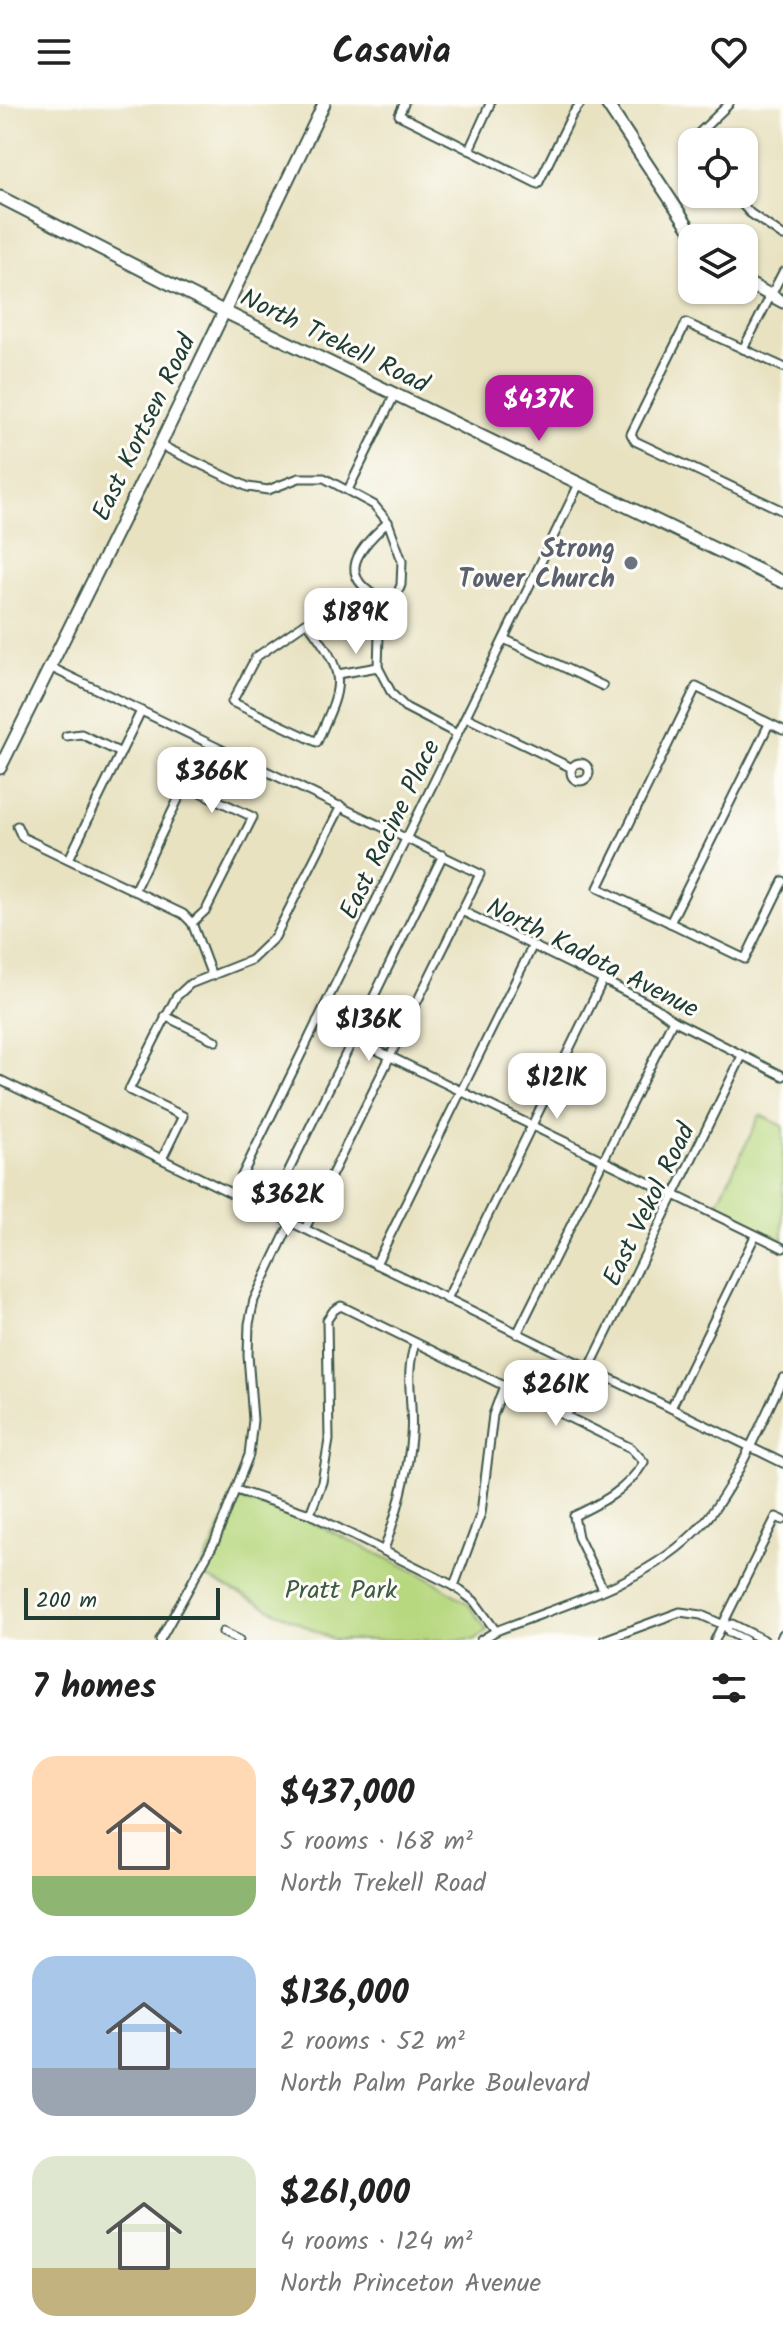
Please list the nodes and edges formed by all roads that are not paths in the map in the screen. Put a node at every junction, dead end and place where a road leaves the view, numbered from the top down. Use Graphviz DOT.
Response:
graph roads {
  1 [pos="324,104"];
  2 [pos="404,104"];
  3 [pos="490,104"];
  4 [pos="580,104"];
  5 [pos="607,104"];
  6 [pos="729,104"];
  7 [pos="708,128"];
  8 [pos="469,150"];
  9 [pos="0,197"];
  10 [pos="746,208"];
  11 [pos="687,224"];
  12 [pos="783,236"];
  13 [pos="783,272"];
  14 [pos="758,289"];
  15 [pos="771,296"];
  16 [pos="783,302"];
  17 [pos="223,311"];
  18 [pos="743,349"];
  19 [pos="783,367"];
  20 [pos="395,394"];
  21 [pos="160,445"];
  22 [pos="580,482"];
  23 [pos="348,490"];
  24 [pos="783,511"];
  25 [pos="388,522"];
  26 [pos="783,582"];
  27 [pos="393,605"];
  28 [pos="504,639"];
  29 [pos="50,667"];
  30 [pos="378,667"];
  31 [pos="338,674"];
  32 [pos="603,686"];
  33 [pos="141,711"];
  34 [pos="466,717"];
  35 [pos="769,724"];
  36 [pos="783,730"];
  37 [pos="457,734"];
  38 [pos="66,736"];
  39 [pos="121,753"];
  40 [pos="0,768"];
  41 [pos="572,768"];
  42 [pos="341,806"];
  43 [pos="17,826"];
  44 [pos="407,838"];
  45 [pos="443,855"];
  46 [pos="69,859"];
  47 [pos="783,881"];
  48 [pos="134,891"];
  49 [pos="462,911"];
  50 [pos="192,923"];
  51 [pos="670,923"];
  52 [pos="532,947"];
  53 [pos="212,976"];
  54 [pos="603,980"];
  55 [pos="165,1016"];
  56 [pos="673,1020"];
  57 [pos="317,1021"];
  58 [pos="353,1039"];
  59 [pos="216,1041"];
  60 [pos="742,1056"];
  61 [pos="390,1057"];
  62 [pos="783,1076"];
  63 [pos="0,1080"];
  64 [pos="461,1091"];
  65 [pos="532,1126"];
  66 [pos="162,1159"];
  67 [pos="602,1161"];
  68 [pos="233,1194"];
  69 [pos="674,1196"];
  70 [pos="269,1211"];
  71 [pos="291,1222"];
  72 [pos="305,1229"];
  73 [pos="755,1236"];
  74 [pos="783,1248"];
  75 [pos="376,1264"];
  76 [pos="447,1299"];
  77 [pos="517,1334"];
  78 [pos="415,1344"];
  79 [pos="589,1369"];
  80 [pos="783,1378"];
  81 [pos="504,1386"];
  82 [pos="671,1408"];
  83 [pos="564,1415"];
  84 [pos="749,1447"];
  85 [pos="783,1463"];
  86 [pos="236,1490"];
  87 [pos="310,1514"];
  88 [pos="783,1520"];
  89 [pos="384,1550"];
  90 [pos="454,1586"];
  91 [pos="603,1589"];
  92 [pos="724,1625"];
  93 [pos="496,1631"];
  94 [pos="223,1632"];
  95 [pos="783,1634"];
  96 [pos="160,1640"];
  97 [pos="239,1640"];
  98 [pos="481,1640"];
  99 [pos="604,1640"];
  100 [pos="715,1640"];
  101 [pos="745,1640"];
  102 [pos="764,1640"];
  103 [pos="780,1640"];
  1 -- 17 [label="street, East Kortsen Road"];
  2 -- 8 [label="street"];
  3 -- 8 [label="street"];
  4 -- 8 [label="street"];
  5 -- 11 [label="street"];
  6 -- 7 [label="street"];
  9 -- 17 [label="street, North Trekell Road"];
  10 -- 12 [label="street"];
  13 -- 15 [label="street"];
  14 -- 15 [label="street"];
  15 -- 16 [label="street"];
  15 -- 18 [label="street"];
  17 -- 20 [label="street, North Trekell Road"];
  17 -- 21 [label="street, East Kortsen Road"];
  18 -- 19 [label="street"];
  18 -- 24 [label="street"];
  20 -- 22 [label="street, North Trekell Road"];
  20 -- 23 [label="street"];
  21 -- 23 [label="street"];
  21 -- 29 [label="street, East Kortsen Road"];
  22 -- 26 [label="street, North Trekell Road"];
  22 -- 28 [label="street, East Racine Place"];
  23 -- 25 [label="street"];
  25 -- 27 [label="street"];
  25 -- 27 [label="street"];
  27 -- 30 [label="street"];
  28 -- 32 [label="street"];
  28 -- 34 [label="street, East Racine Place"];
  29 -- 33 [label="street, North Kadota Avenue"];
  29 -- 40 [label="street, East Kortsen Road"];
  30 -- 31 [label="street"];
  30 -- 37 [label="street"];
  31 -- 31 [label="street"];
  33 -- 39 [label="street"];
  33 -- 42 [label="street, North Kadota Avenue"];
  34 -- 37 [label="street, East Racine Place"];
  34 -- 41 [label="street"];
  35 -- 36 [label="street"];
  35 -- 51 [label="street"];
  35 -- 51 [label="street"];
  37 -- 44 [label="street, East Racine Place"];
  38 -- 39 [label="street"];
  39 -- 46 [label="street"];
  42 -- 44 [label="street, North Kadota Avenue"];
  42 -- 53 [label="street"];
  43 -- 46 [label="street"];
  44 -- 45 [label="street, North Kadota Avenue"];
  44 -- 57 [label="street, East Racine Place"];
  45 -- 49 [label="street, North Kadota Avenue"];
  45 -- 58 [label="street"];
  46 -- 48 [label="street"];
  47 -- 51 [label="street"];
  48 -- 50 [label="street"];
  48 -- 50 [label="street"];
  49 -- 52 [label="street, North Kadota Avenue"];
  49 -- 61 [label="street"];
  50 -- 53 [label="street"];
  52 -- 54 [label="street, North Kadota Avenue"];
  52 -- 64 [label="street"];
  53 -- 55 [label="street"];
  54 -- 56 [label="street, North Kadota Avenue"];
  54 -- 65 [label="street"];
  55 -- 59 [label="street"];
  55 -- 66 [label="street"];
  56 -- 60 [label="street, North Kadota Avenue"];
  56 -- 67 [label="street"];
  57 -- 58 [label="street"];
  57 -- 68 [label="street, East Racine Place"];
  58 -- 61 [label="street"];
  58 -- 70 [label="street"];
  60 -- 62 [label="street, North Kadota Avenue"];
  60 -- 69 [label="street, East Vekol Road"];
  61 -- 64 [label="street"];
  61 -- 72 [label="street"];
  63 -- 66 [label="street"];
  64 -- 65 [label="street"];
  64 -- 75 [label="street"];
  65 -- 67 [label="street"];
  65 -- 76 [label="street"];
  66 -- 68 [label="street"];
  67 -- 69 [label="street"];
  67 -- 77 [label="street"];
  68 -- 70 [label="street"];
  69 -- 73 [label="street"];
  69 -- 79 [label="street, East Vekol Road"];
  70 -- 71 [label="street"];
  71 -- 72 [label="street"];
  71 -- 86 [label="street"];
  72 -- 75 [label="street"];
  73 -- 74 [label="street"];
  73 -- 82 [label="street"];
  75 -- 76 [label="street"];
  76 -- 77 [label="street"];
  77 -- 79 [label="street"];
  78 -- 81 [label="street"];
  78 -- 87 [label="street"];
  78 -- 89 [label="street"];
  79 -- 82 [label="street"];
  79 -- 83 [label="street, East Vekol Road"];
  80 -- 84 [label="street"];
  81 -- 83 [label="street"];
  81 -- 90 [label="street"];
  82 -- 84 [label="street"];
  83 -- 91 [label="street"];
  84 -- 85 [label="street"];
  84 -- 91 [label="street"];
  86 -- 87 [label="street"];
  86 -- 96 [label="street"];
  87 -- 89 [label="street"];
  88 -- 92 [label="street"];
  89 -- 90 [label="street"];
  90 -- 93 [label="street"];
  91 -- 93 [label="street"];
  92 -- 99 [label="street"];
  92 -- 100 [label="street"];
  92 -- 101 [label="street"];
  92 -- 102 [label="street"];
  93 -- 98 [label="street"];
  94 -- 97 [label="street"];
  95 -- 103 [label="street"];
}
